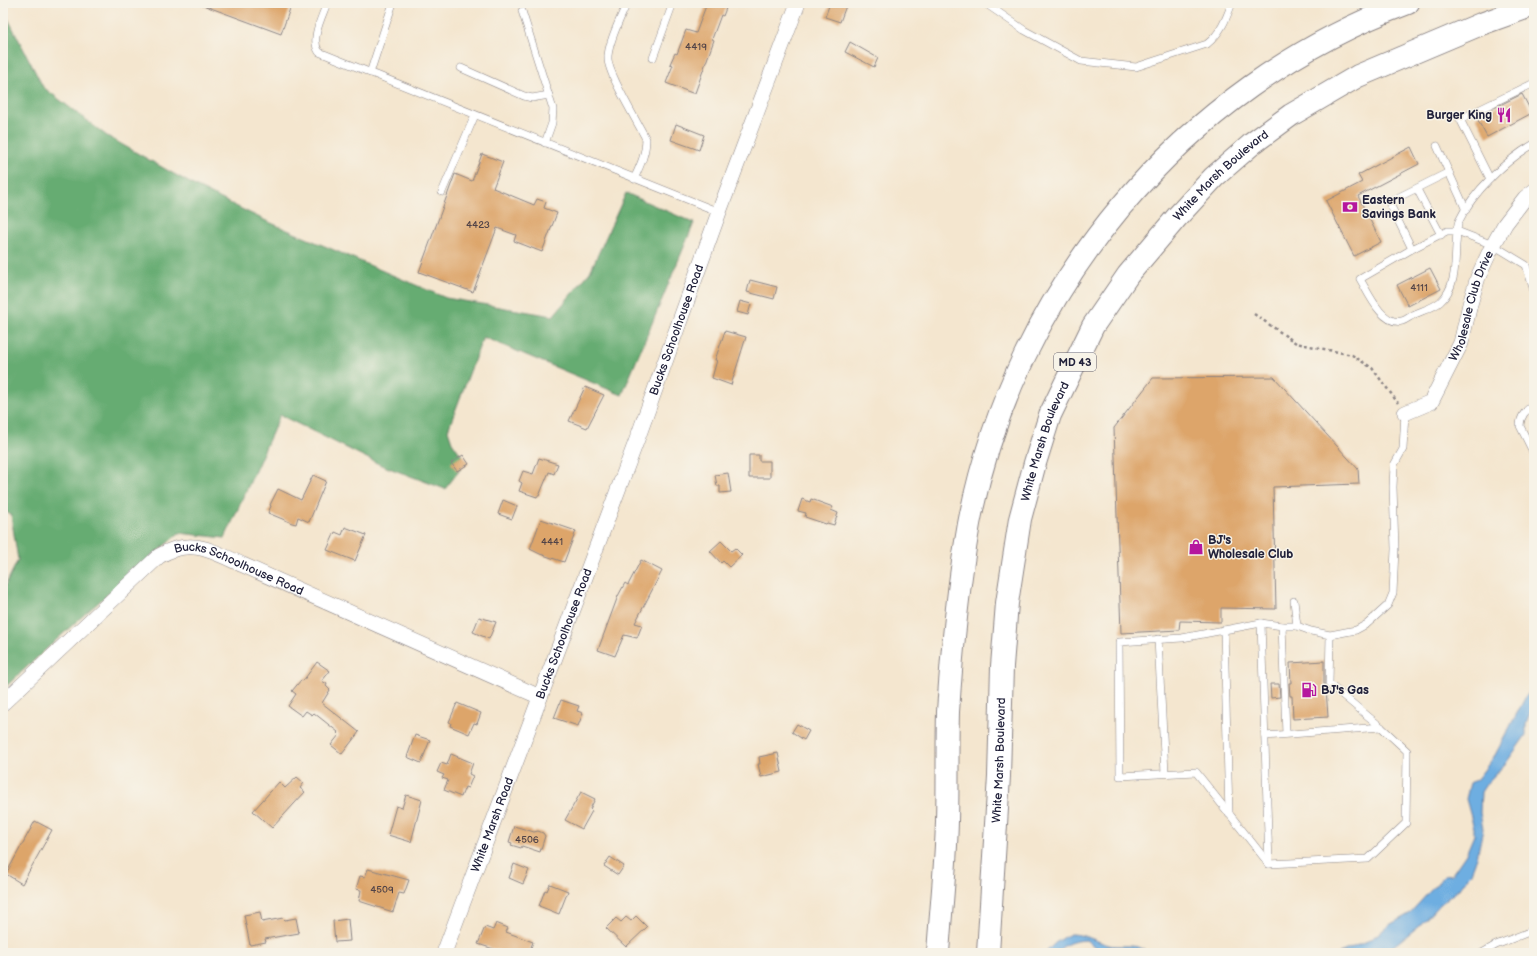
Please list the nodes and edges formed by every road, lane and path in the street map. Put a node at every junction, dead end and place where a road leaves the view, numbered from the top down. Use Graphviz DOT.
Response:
graph roads {
  1 [pos="327,3"];
  2 [pos="393,3"];
  3 [pos="626,3"];
  4 [pos="673,3"];
  5 [pos="798,3"];
  6 [pos="985,3"];
  7 [pos="1232,3"];
  8 [pos="1408,3"];
  9 [pos="1534,5"];
  10 [pos="522,11"];
  11 [pos="652,58"];
  12 [pos="461,68"];
  13 [pos="370,73"];
  14 [pos="1534,83"];
  15 [pos="549,95"];
  16 [pos="475,115"];
  17 [pos="545,143"];
  18 [pos="1534,144"];
  19 [pos="1437,146"];
  20 [pos="1449,172"];
  21 [pos="634,179"];
  22 [pos="1490,179"];
  23 [pos="1417,188"];
  24 [pos="1534,191"];
  25 [pos="442,192"];
  26 [pos="1466,210"];
  27 [pos="719,212"];
  28 [pos="1457,231"];
  29 [pos="1441,235"];
  30 [pos="1493,245"];
  31 [pos="1412,249"];
  32 [pos="1534,291"];
  33 [pos="1254,314"];
  34 [pos="1534,405"];
  35 [pos="1405,413"];
  36 [pos="1534,454"];
  37 [pos="1294,601"];
  38 [pos="1261,623"];
  39 [pos="1282,626"];
  40 [pos="1297,626"];
  41 [pos="1224,630"];
  42 [pos="1330,635"];
  43 [pos="1158,639"];
  44 [pos="540,697"];
  45 [pos="3,704"];
  46 [pos="1381,727"];
  47 [pos="1286,734"];
  48 [pos="1265,736"];
  49 [pos="1164,773"];
  50 [pos="1229,814"];
  51 [pos="1269,864"];
  52 [pos="1534,930"];
  53 [pos="444,953"];
  54 [pos="938,953"];
  55 [pos="988,953"];
  56 [pos="1482,953"];
  1 -- 13 [label="lane"];
  2 -- 13 [label="lane"];
  3 -- 21 [label="lane"];
  4 -- 11 [label="lane"];
  5 -- 27 [label="street, Bucks Schoolhouse Road"];
  6 -- 7 [label="lane"];
  8 -- 54 [label="highway"];
  9 -- 55 [label="highway, White Marsh Boulevard / MD 43"];
  10 -- 15 [label="lane"];
  12 -- 15 [label="lane"];
  13 -- 16 [label="lane"];
  14 -- 22 [label="lane"];
  15 -- 17 [label="lane"];
  16 -- 17 [label="lane"];
  16 -- 25 [label="lane"];
  17 -- 21 [label="lane"];
  18 -- 22 [label="lane"];
  19 -- 20 [label="lane"];
  20 -- 23 [label="lane"];
  20 -- 26 [label="lane"];
  21 -- 27 [label="lane"];
  22 -- 26 [label="lane"];
  23 -- 29 [label="lane"];
  23 -- 31 [label="lane"];
  24 -- 30 [label="street, Wholesale Club Drive"];
  26 -- 28 [label="lane"];
  27 -- 44 [label="street, Bucks Schoolhouse Road"];
  28 -- 29 [label="lane"];
  28 -- 30 [label="lane"];
  28 -- 31 [label="lane"];
  29 -- 31 [label="lane"];
  30 -- 32 [label="lane"];
  30 -- 35 [label="street, Wholesale Club Drive"];
  33 -- 35 [label="path"];
  34 -- 36 [label="lane"];
  35 -- 42 [label="lane"];
  37 -- 40 [label="lane"];
  38 -- 39 [label="lane"];
  38 -- 41 [label="lane"];
  38 -- 48 [label="lane"];
  39 -- 40 [label="lane"];
  39 -- 47 [label="lane"];
  40 -- 42 [label="lane"];
  41 -- 43 [label="lane"];
  41 -- 50 [label="lane"];
  42 -- 46 [label="lane"];
  43 -- 49 [label="lane"];
  43 -- 49 [label="lane"];
  44 -- 45 [label="street, Bucks Schoolhouse Road"];
  44 -- 53 [label="street, White Marsh Road"];
  46 -- 47 [label="lane"];
  46 -- 51 [label="lane"];
  47 -- 48 [label="lane"];
  48 -- 51 [label="lane"];
  49 -- 50 [label="lane"];
  50 -- 51 [label="lane"];
  52 -- 56 [label="lane"];
}
